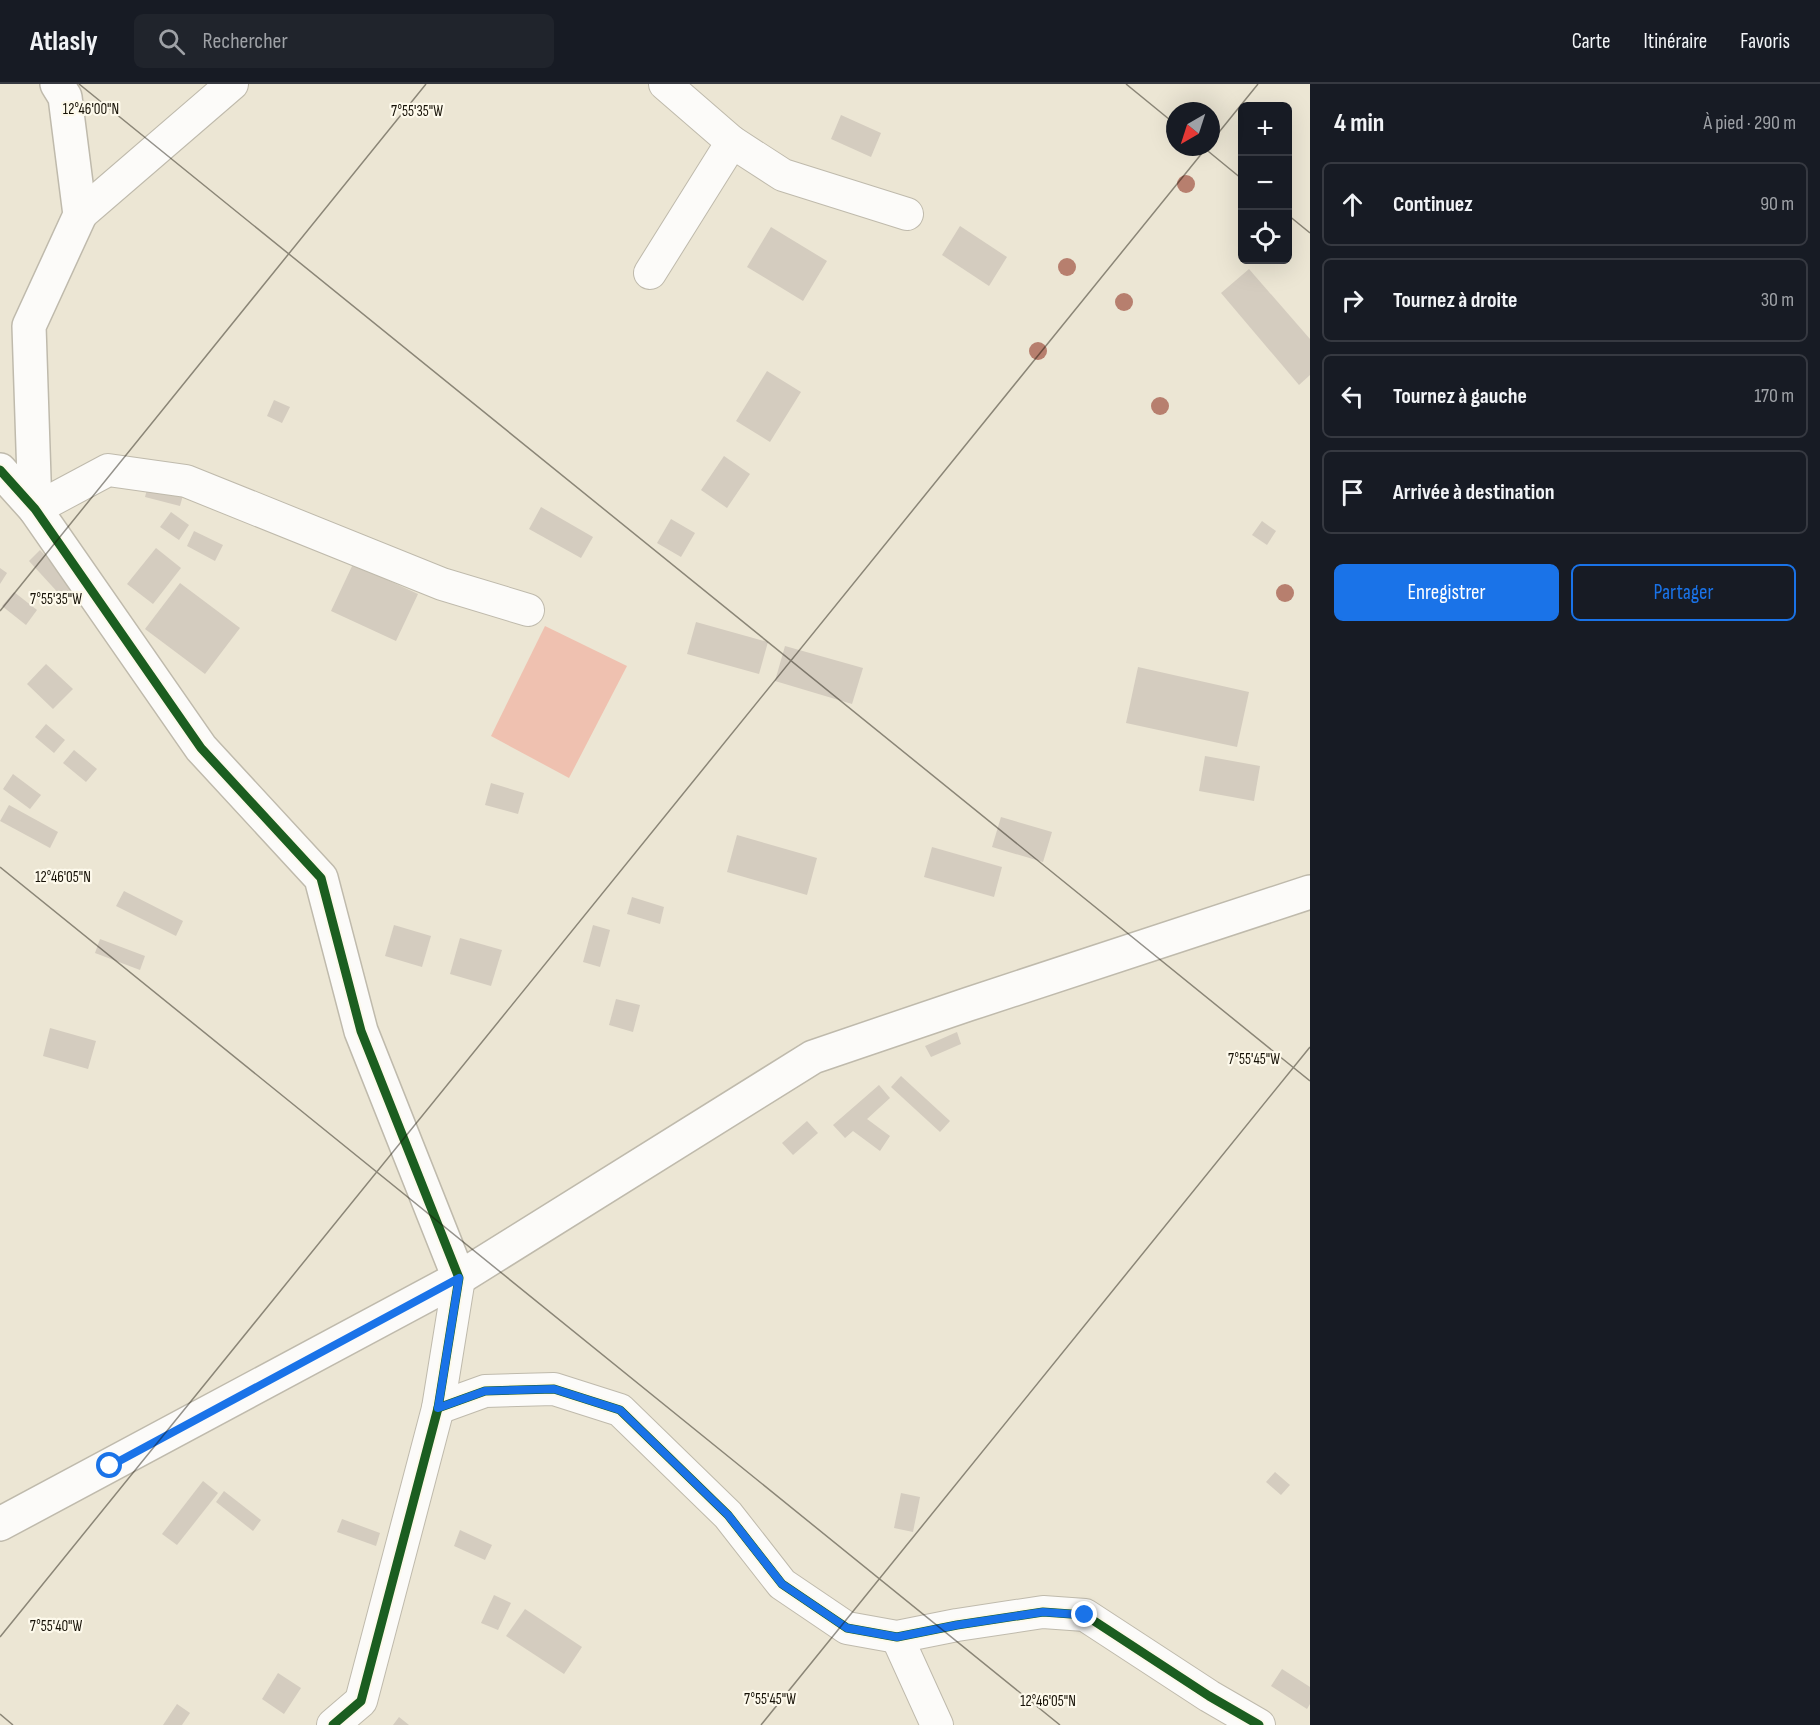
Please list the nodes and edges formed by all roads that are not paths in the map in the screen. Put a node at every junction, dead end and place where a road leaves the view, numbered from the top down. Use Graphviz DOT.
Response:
graph roads {
  1 [pos="57,84"];
  2 [pos="232,84"];
  3 [pos="665,84"];
  4 [pos="732,142"];
  5 [pos="907,214"];
  6 [pos="80,215"];
  7 [pos="650,273"];
  8 [pos="0,470"];
  9 [pos="35,509"];
  10 [pos="528,610"];
  11 [pos="1310,892"];
  12 [pos="459,1278"];
  13 [pos="438,1408"];
  14 [pos="0,1524"];
  15 [pos="897,1637"];
  16 [pos="333,1725"];
  17 [pos="938,1725"];
  18 [pos="1259,1725"];
  1 -- 6 [label="main road"];
  2 -- 6 [label="street"];
  3 -- 4 [label="street"];
  4 -- 5 [label="street"];
  4 -- 7 [label="street"];
  6 -- 9 [label="main road"];
  8 -- 9 [label="main road"];
  9 -- 10 [label="street"];
  9 -- 12 [label="main road"];
  11 -- 12 [label="main road"];
  12 -- 13 [label="street"];
  12 -- 14 [label="main road"];
  13 -- 15 [label="street"];
  13 -- 16 [label="street"];
  15 -- 17 [label="street"];
  15 -- 18 [label="street"];
}
